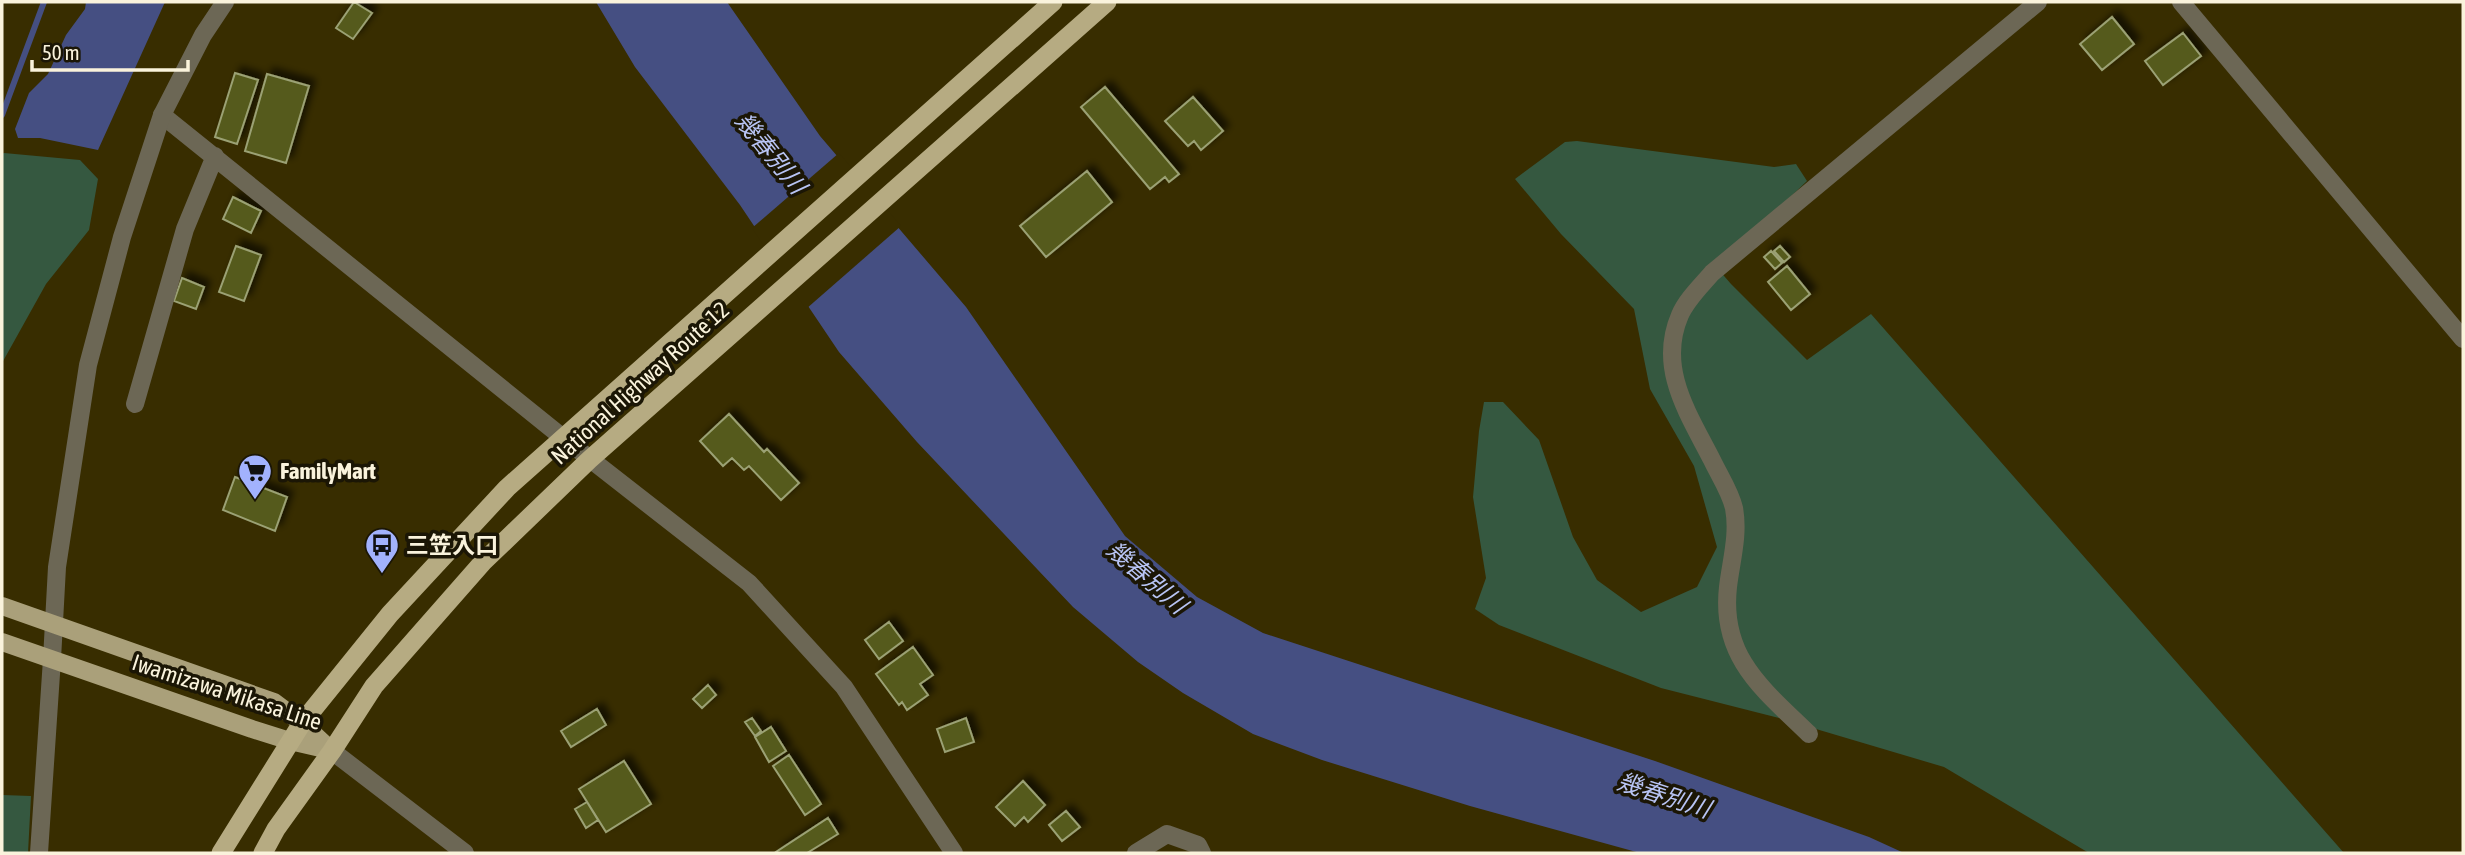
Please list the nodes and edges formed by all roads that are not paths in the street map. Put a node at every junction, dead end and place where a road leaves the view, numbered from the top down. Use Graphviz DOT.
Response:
graph roads {
  1 [pos="225,2"];
  2 [pos="1053,2"];
  3 [pos="1107,2"];
  4 [pos="2038,2"];
  5 [pos="2181,2"];
  6 [pos="162,115"];
  7 [pos="215,156"];
  8 [pos="2463,339"];
  9 [pos="135,404"];
  10 [pos="562,437"];
  11 [pos="589,460"];
  12 [pos="2,606"];
  13 [pos="54,625"];
  14 [pos="2,642"];
  15 [pos="52,659"];
  16 [pos="302,723"];
  17 [pos="1810,734"];
  18 [pos="290,741"];
  19 [pos="332,751"];
  20 [pos="38,853"];
  21 [pos="221,853"];
  22 [pos="263,853"];
  23 [pos="466,853"];
  24 [pos="954,853"];
  25 [pos="1136,853"];
  26 [pos="1202,853"];
  1 -- 6 [label="street"];
  2 -- 10 [label="highway, National Highway Route 12"];
  3 -- 11 [label="highway, National Highway Route 12"];
  4 -- 17 [label="street"];
  5 -- 8 [label="street"];
  6 -- 7 [label="street"];
  6 -- 13 [label="street"];
  7 -- 9 [label="street"];
  7 -- 10 [label="street"];
  10 -- 11 [label="street"];
  10 -- 16 [label="highway, National Highway Route 12"];
  11 -- 19 [label="highway, National Highway Route 12"];
  11 -- 24 [label="street"];
  12 -- 13 [label="main road, Iwamizawa Mikasa Line"];
  13 -- 15 [label="street"];
  13 -- 16 [label="main road, Iwamizawa Mikasa Line"];
  14 -- 15 [label="main road, Iwamizawa Mikasa Line"];
  15 -- 18 [label="main road, Iwamizawa Mikasa Line"];
  15 -- 20 [label="street"];
  16 -- 18 [label="highway, National Highway Route 12"];
  16 -- 19 [label="main road, Iwamizawa Mikasa Line"];
  18 -- 19 [label="main road, Iwamizawa Mikasa Line"];
  18 -- 21 [label="highway, National Highway Route 12"];
  19 -- 22 [label="highway, National Highway Route 12"];
  19 -- 23 [label="street"];
  25 -- 26 [label="street"];
}
